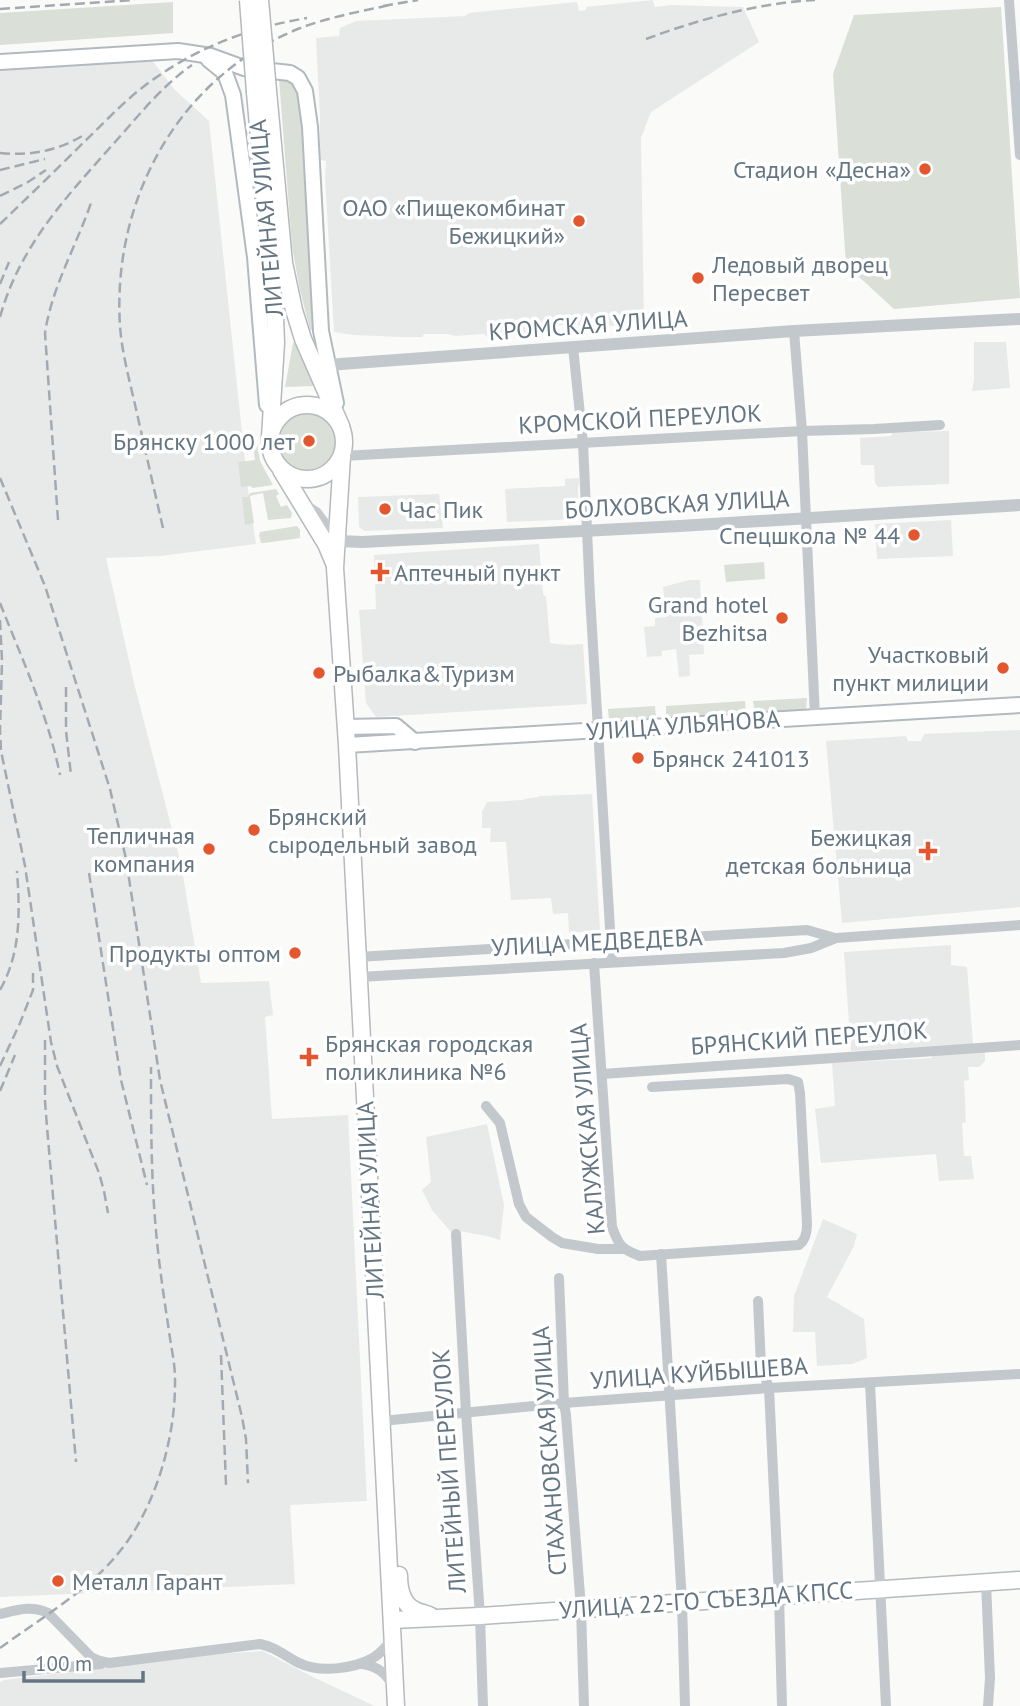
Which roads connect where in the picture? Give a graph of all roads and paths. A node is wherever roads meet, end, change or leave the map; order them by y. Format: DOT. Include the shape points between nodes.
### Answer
graph roads {
  1 [pos="247,0"];
  2 [pos="260,0"];
  3 [pos="1009,0"];
  4 [pos="197,53"];
  5 [pos="0,62"];
  6 [pos="255,69"];
  7 [pos="231,86"];
  8 [pos="262,92"];
  9 [pos="1020,155"];
  10 [pos="1020,319"];
  11 [pos="794,331"];
  12 [pos="573,347"];
  13 [pos="327,365"];
  14 [pos="940,425"];
  15 [pos="341,426"];
  16 [pos="802,431"];
  17 [pos="270,437"];
  18 [pos="583,443"];
  19 [pos="342,456"];
  20 [pos="281,468"];
  21 [pos="302,504"];
  22 [pos="1020,505"];
  23 [pos="806,518"];
  24 [pos="588,531"];
  25 [pos="337,541"];
  26 [pos="335,568"];
  27 [pos="1020,705"];
  28 [pos="815,716"];
  29 [pos="346,727"];
  30 [pos="598,730"];
  31 [pos="415,742"];
  32 [pos="347,745"];
  33 [pos="1020,925"];
  34 [pos="836,938"];
  35 [pos="611,942"];
  36 [pos="358,957"];
  37 [pos="612,962"];
  38 [pos="594,963"];
  39 [pos="359,977"];
  40 [pos="1020,1045"];
  41 [pos="602,1074"];
  42 [pos="652,1087"];
  43 [pos="486,1106"];
  44 [pos="456,1234"];
  45 [pos="622,1249"];
  46 [pos="662,1254"];
  47 [pos="559,1278"];
  48 [pos="758,1301"];
  49 [pos="1020,1374"];
  50 [pos="870,1382"];
  51 [pos="769,1388"];
  52 [pos="669,1396"];
  53 [pos="564,1403"];
  54 [pos="466,1412"];
  55 [pos="382,1421"];
  56 [pos="389,1561"];
  57 [pos="1020,1580"];
  58 [pos="986,1582"];
  59 [pos="880,1589"];
  60 [pos="779,1596"];
  61 [pos="682,1602"];
  62 [pos="580,1608"];
  63 [pos="0,1614"];
  64 [pos="480,1616"];
  65 [pos="433,1618"];
  66 [pos="392,1620"];
  67 [pos="393,1638"];
  68 [pos="109,1663"];
  69 [pos="361,1664"];
  70 [pos="0,1673"];
  71 [pos="396,1698"];
  72 [pos="483,1706"];
  73 [pos="584,1706"];
  74 [pos="685,1706"];
  75 [pos="782,1706"];
  76 [pos="886,1706"];
  77 [pos="988,1706"];
  1 -- 8 [label="main road, ЛИТЕЙНАЯ УЛИЦА, bridge"];
  2 -- 8 [label="main road, ЛИТЕЙНАЯ УЛИЦА, bridge"];
  3 -- 9 [label="street"];
  4 -- 5 [label="main road" via="159,51"];
  4 -- 6 [label="main road"];
  4 -- 7 [label="main road" via="222,69"];
  6 -- 7 [label="main road"];
  6 -- 13 [label="main road" via="290,73 306,91"];
  7 -- 17 [label="main road" via="255,257"];
  8 -- 15 [label="main road, ЛИТЕЙНАЯ УЛИЦА" via="291,298 303,340"];
  8 -- 17 [label="main road, ЛИТЕЙНАЯ УЛИЦА" via="276,343"];
  10 -- 11 [label="street, КРОМСКАЯ УЛИЦА"];
  11 -- 12 [label="street, КРОМСКАЯ УЛИЦА"];
  11 -- 16 [label="street"];
  12 -- 13 [label="street, КРОМСКАЯ УЛИЦА"];
  12 -- 18 [label="street"];
  13 -- 15 [label="main road"];
  14 -- 16 [label="street, КРОМСКОЙ ПЕРЕУЛОК"];
  15 -- 17 [label="main road" via="320,407 302,405 277,419"];
  15 -- 19 [label="main road"];
  16 -- 18 [label="street, КРОМСКОЙ ПЕРЕУЛОК"];
  16 -- 23 [label="street"];
  17 -- 20 [label="main road" via="273,457"];
  18 -- 19 [label="street, КРОМСКОЙ ПЕРЕУЛОК"];
  18 -- 24 [label="street"];
  19 -- 20 [label="main road" via="318,478 294,477"];
  19 -- 25 [label="main road, ЛИТЕЙНАЯ УЛИЦА"];
  20 -- 21 [label="main road, ЛИТЕЙНАЯ УЛИЦА"];
  21 -- 25 [label="street" via="316,513"];
  21 -- 26 [label="main road, ЛИТЕЙНАЯ УЛИЦА"];
  22 -- 23 [label="street, БОЛХОВСКАЯ УЛИЦА"];
  23 -- 24 [label="street, БОЛХОВСКАЯ УЛИЦА"];
  23 -- 28 [label="street"];
  24 -- 25 [label="street, БОЛХОВСКАЯ УЛИЦА"];
  24 -- 30 [label="street"];
  25 -- 26 [label="main road, ЛИТЕЙНАЯ УЛИЦА"];
  26 -- 29 [label="main road, ЛИТЕЙНАЯ УЛИЦА"];
  27 -- 28 [label="main road, УЛИЦА УЛЬЯНОВА"];
  28 -- 30 [label="main road, УЛИЦА УЛЬЯНОВА"];
  29 -- 31 [label="main road" via="397,726"];
  29 -- 32 [label="main road, ЛИТЕЙНАЯ УЛИЦА"];
  30 -- 31 [label="main road, УЛИЦА УЛЬЯНОВА"];
  30 -- 35 [label="street"];
  31 -- 32 [label="main road, УЛИЦА УЛЬЯНОВА"];
  32 -- 36 [label="main road, ЛИТЕЙНАЯ УЛИЦА"];
  33 -- 34 [label="street, УЛИЦА МЕДВЕДЕВА"];
  34 -- 35 [label="street, УЛИЦА МЕДВЕДЕВА" via="807,930"];
  34 -- 37 [label="street, УЛИЦА МЕДВЕДЕВА" via="784,953"];
  35 -- 36 [label="street, УЛИЦА МЕДВЕДЕВА"];
  35 -- 37 [label="street"];
  36 -- 39 [label="main road, ЛИТЕЙНАЯ УЛИЦА"];
  37 -- 38 [label="street, УЛИЦА МЕДВЕДЕВА"];
  38 -- 39 [label="street, УЛИЦА МЕДВЕДЕВА"];
  38 -- 41 [label="street, КАЛУЖСКАЯ УЛИЦА"];
  39 -- 55 [label="main road, ЛИТЕЙНАЯ УЛИЦА"];
  40 -- 41 [label="street, БРЯНСКИЙ ПЕРЕУЛОК"];
  41 -- 45 [label="street, КАЛУЖСКАЯ УЛИЦА" via="612,1227"];
  42 -- 46 [label="street, КАЛУЖСКАЯ УЛИЦА" via="788,1079 798,1082 800,1093 807,1224 802,1243"];
  43 -- 45 [label="street" via="500,1123 523,1213 562,1242"];
  44 -- 54 [label="street, ЛИТЕЙНЫЙ ПЕРЕУЛОК"];
  45 -- 46 [label="street, КАЛУЖСКАЯ УЛИЦА" via="640,1256"];
  46 -- 52 [label="street"];
  47 -- 53 [label="street, СТАХАНОВСКАЯ УЛИЦА"];
  48 -- 51 [label="street" via="761,1366"];
  49 -- 50 [label="street, УЛИЦА КУЙБЫШЕВА"];
  50 -- 51 [label="street, УЛИЦА КУЙБЫШЕВА"];
  50 -- 59 [label="street"];
  51 -- 52 [label="street, УЛИЦА КУЙБЫШЕВА"];
  51 -- 60 [label="street"];
  52 -- 53 [label="street, УЛИЦА КУЙБЫШЕВА"];
  52 -- 61 [label="street"];
  53 -- 54 [label="street, УЛИЦА КУЙБЫШЕВА"];
  53 -- 62 [label="street, СТАХАНОВСКАЯ УЛИЦА"];
  54 -- 55 [label="street, УЛИЦА КУЙБЫШЕВА"];
  54 -- 64 [label="street, ЛИТЕЙНЫЙ ПЕРЕУЛОК"];
  55 -- 56 [label="main road, ЛИТЕЙНАЯ УЛИЦА"];
  56 -- 65 [label="main road" via="399,1573 399,1589 406,1604"];
  56 -- 66 [label="main road, ЛИТЕЙНАЯ УЛИЦА"];
  57 -- 58 [label="main road, УЛИЦА 22-ГО СЪЕЗДА КПСС"];
  58 -- 59 [label="main road, УЛИЦА 22-ГО СЪЕЗДА КПСС"];
  58 -- 77 [label="street"];
  59 -- 60 [label="main road, УЛИЦА 22-ГО СЪЕЗДА КПСС"];
  59 -- 76 [label="street"];
  60 -- 61 [label="main road, УЛИЦА 22-ГО СЪЕЗДА КПСС"];
  60 -- 75 [label="street"];
  61 -- 62 [label="main road, УЛИЦА 22-ГО СЪЕЗДА КПСС"];
  61 -- 74 [label="street"];
  62 -- 64 [label="main road, УЛИЦА 22-ГО СЪЕЗДА КПСС"];
  62 -- 73 [label="street, СТАХАНОВСКАЯ УЛИЦА"];
  63 -- 68 [label="street" via="25,1609 48,1613 91,1657"];
  64 -- 65 [label="main road, УЛИЦА 22-ГО СЪЕЗДА КПСС"];
  64 -- 72 [label="street, ЛИТЕЙНЫЙ ПЕРЕУЛОК"];
  65 -- 66 [label="main road, УЛИЦА 22-ГО СЪЕЗДА КПСС"];
  66 -- 67 [label="main road, ЛИТЕЙНАЯ УЛИЦА"];
  67 -- 69 [label="street"];
  67 -- 71 [label="main road, ЛИТЕЙНАЯ УЛИЦА"];
  68 -- 69 [label="street" via="260,1644 320,1669"];
  68 -- 70 [label="street"];
  69 -- 71 [label="street" via="383,1672"];
}
